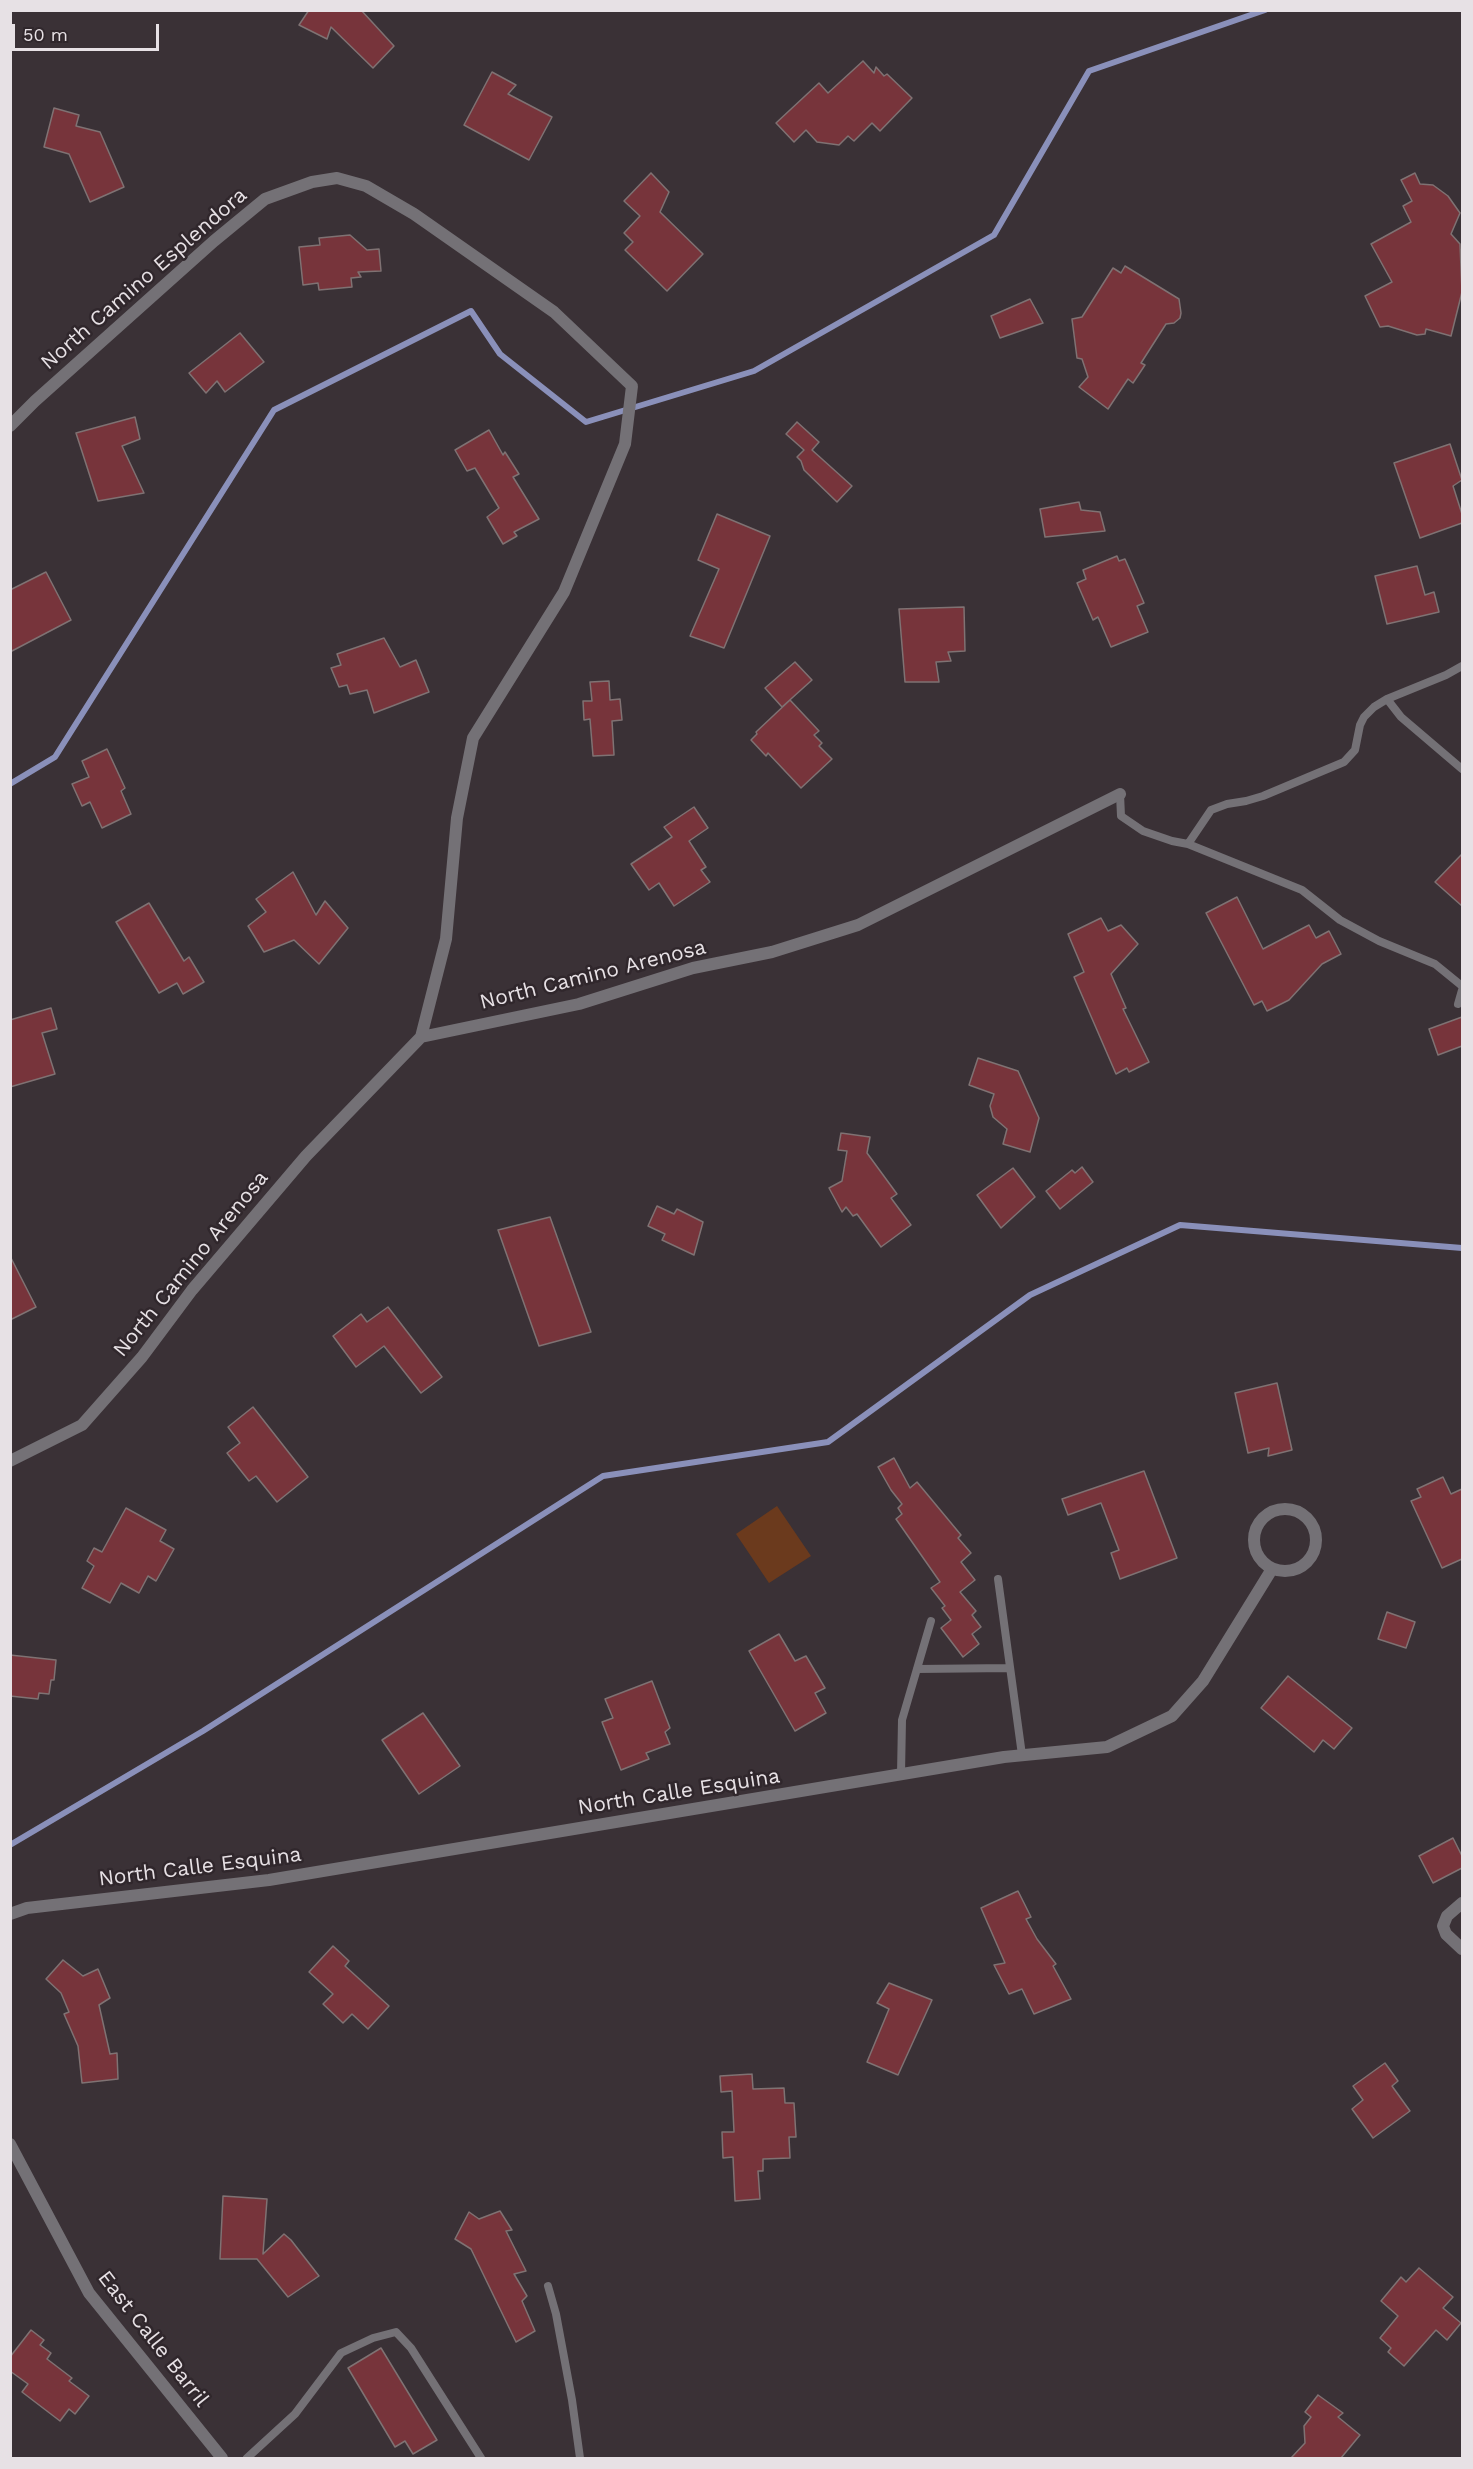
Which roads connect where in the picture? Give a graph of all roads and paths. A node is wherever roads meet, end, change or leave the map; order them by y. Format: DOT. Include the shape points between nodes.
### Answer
graph roads {
  1 [pos="10,426"];
  2 [pos="1462,666"];
  3 [pos="1387,699"];
  4 [pos="1462,770"];
  5 [pos="1120,794"];
  6 [pos="1188,844"];
  7 [pos="1462,988"];
  8 [pos="1458,1004"];
  9 [pos="421,1037"];
  10 [pos="10,1461"];
  11 [pos="1272,1569"];
  12 [pos="998,1579"];
  13 [pos="931,1621"];
  14 [pos="1010,1668"];
  15 [pos="917,1669"];
  16 [pos="1022,1755"];
  17 [pos="902,1774"];
  18 [pos="1462,1903"];
  19 [pos="10,1914"];
  20 [pos="1462,1949"];
  21 [pos="10,2144"];
  22 [pos="548,2286"];
  23 [pos="222,2458"];
  24 [pos="247,2458"];
  25 [pos="481,2458"];
  26 [pos="580,2458"];
  1 -- 9 [label="street, North Camino Esplendora" via="265,199 312,182 337,178 366,186 414,214 554,312 632,386 625,444 564,591 473,738 457,818 446,939"];
  2 -- 3 [label="lane"];
  3 -- 4 [label="lane" via="1401,717"];
  3 -- 6 [label="lane" via="1364,717 1355,750 1344,762 1263,796 1211,810"];
  5 -- 6 [label="lane" via="1121,816 1143,831"];
  5 -- 9 [label="street, North Camino Arenosa" via="858,925 772,952 693,968 579,1004"];
  6 -- 7 [label="lane" via="1302,890 1340,920 1435,964"];
  7 -- 8 [label="lane"];
  9 -- 10 [label="street, North Camino Arenosa" via="306,1155 82,1425"];
  11 -- 11 [label="street" via="1293,1571 1311,1559 1315,1549 1314,1528 1308,1519 1290,1509 1271,1512 1257,1526 1257,1556"];
  11 -- 16 [label="street, North Calle Esquina" via="1203,1681 1172,1716 1107,1747"];
  12 -- 14 [label="lane"];
  13 -- 15 [label="lane"];
  14 -- 15 [label="lane"];
  14 -- 16 [label="lane"];
  15 -- 17 [label="lane" via="902,1720"];
  16 -- 17 [label="street, North Calle Esquina"];
  17 -- 19 [label="street, North Calle Esquina" via="269,1880 27,1908"];
  18 -- 20 [label="street" via="1443,1926"];
  21 -- 23 [label="street, East Calle Barril" via="88,2293"];
  22 -- 26 [label="lane"];
  24 -- 25 [label="lane" via="295,2414 341,2353 396,2332 411,2348"];
}
